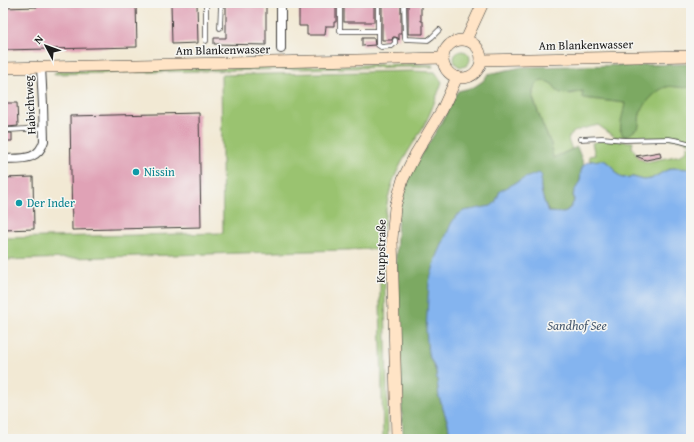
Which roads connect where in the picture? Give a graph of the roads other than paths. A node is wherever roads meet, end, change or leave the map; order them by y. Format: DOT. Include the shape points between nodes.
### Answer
graph roads {
  1 [pos="206,3"];
  2 [pos="221,3"];
  3 [pos="281,3"];
  4 [pos="340,3"];
  5 [pos="378,3"];
  6 [pos="404,3"];
  7 [pos="483,3"];
  8 [pos="220,28"];
  9 [pos="377,30"];
  10 [pos="438,30"];
  11 [pos="395,40"];
  12 [pos="466,40"];
  13 [pos="206,41"];
  14 [pos="281,49"];
  15 [pos="691,56"];
  16 [pos="443,58"];
  17 [pos="481,60"];
  18 [pos="41,67"];
  19 [pos="3,68"];
  20 [pos="457,77"];
  21 [pos="44,128"];
  22 [pos="9,130"];
  23 [pos="580,139"];
  24 [pos="691,144"];
  25 [pos="3,159"];
  26 [pos="397,439"];
  1 -- 13 [label="lane"];
  2 -- 8 [label="lane"];
  3 -- 14 [label="street"];
  4 -- 9 [label="lane" via="340,31"];
  5 -- 9 [label="lane"];
  6 -- 10 [label="lane" via="405,39 428,40"];
  7 -- 12 [label="street"];
  9 -- 11 [label="lane" via="379,46 392,46"];
  12 -- 16 [label="street" via="451,43"];
  12 -- 17 [label="street" via="477,47"];
  15 -- 17 [label="street, Am Blankenwasser"];
  16 -- 18 [label="street, Am Blankenwasser"];
  16 -- 20 [label="street" via="447,70"];
  17 -- 20 [label="street" via="474,74 469,77"];
  18 -- 19 [label="street, Am Blankenwasser"];
  18 -- 21 [label="street, Habichtweg"];
  20 -- 26 [label="street, Kruppstraße" via="442,110 409,167 395,207 392,239"];
  21 -- 22 [label="lane"];
  21 -- 25 [label="street, Habichtweg" via="43,146 32,157"];
  23 -- 24 [label="lane" via="669,139"];
}
